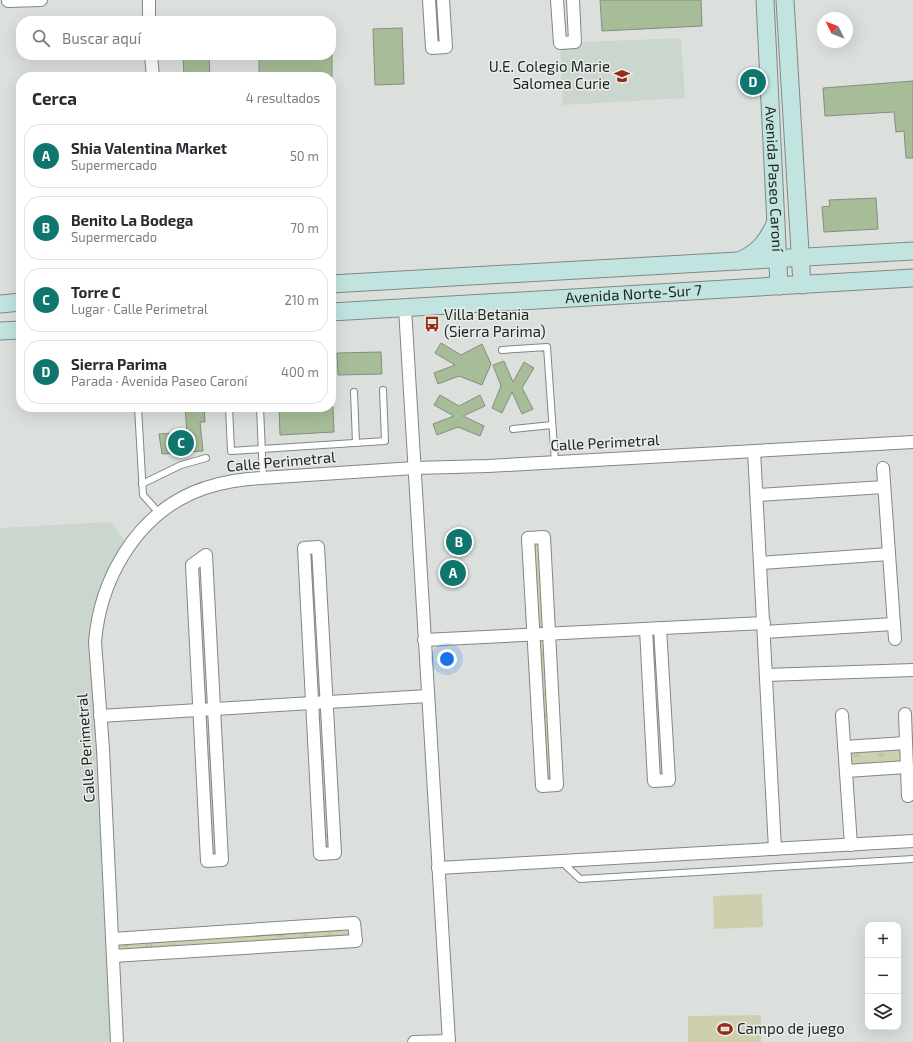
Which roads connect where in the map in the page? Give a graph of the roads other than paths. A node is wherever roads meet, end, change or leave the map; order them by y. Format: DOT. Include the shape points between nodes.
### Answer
graph roads {
  1 [pos="41,0"];
  2 [pos="149,0"];
  3 [pos="429,0"];
  4 [pos="443,0"];
  5 [pos="557,0"];
  6 [pos="573,0"];
  7 [pos="765,0"];
  8 [pos="784,0"];
  9 [pos="8,1"];
  10 [pos="149,16"];
  11 [pos="151,60"];
  12 [pos="153,72"];
  13 [pos="776,221"];
  14 [pos="798,223"];
  15 [pos="913,252"];
  16 [pos="835,256"];
  17 [pos="801,258"];
  18 [pos="778,259"];
  19 [pos="736,262"];
  20 [pos="913,278"];
  21 [pos="336,284"];
  22 [pos="802,285"];
  23 [pos="779,286"];
  24 [pos="16,302"];
  25 [pos="0,304"];
  26 [pos="405,308"];
  27 [pos="336,312"];
  28 [pos="16,330"];
  29 [pos="0,331"];
  30 [pos="502,350"];
  31 [pos="383,390"];
  32 [pos="354,392"];
  33 [pos="138,412"];
  34 [pos="229,412"];
  35 [pos="260,412"];
  36 [pos="552,425"];
  37 [pos="513,429"];
  38 [pos="913,442"];
  39 [pos="356,443"];
  40 [pos="262,449"];
  41 [pos="754,451"];
  42 [pos="206,458"];
  43 [pos="555,462"];
  44 [pos="414,468"];
  45 [pos="883,468"];
  46 [pos="263,478"];
  47 [pos="142,484"];
  48 [pos="884,487"];
  49 [pos="757,495"];
  50 [pos="160,514"];
  51 [pos="889,554"];
  52 [pos="760,563"];
  53 [pos="894,624"];
  54 [pos="660,628"];
  55 [pos="764,628"];
  56 [pos="646,629"];
  57 [pos="549,634"];
  58 [pos="534,635"];
  59 [pos="895,639"];
  60 [pos="424,640"];
  61 [pos="913,670"];
  62 [pos="766,675"];
  63 [pos="428,696"];
  64 [pos="327,702"];
  65 [pos="312,703"];
  66 [pos="214,709"];
  67 [pos="199,710"];
  68 [pos="905,714"];
  69 [pos="842,715"];
  70 [pos="100,716"];
  71 [pos="906,743"];
  72 [pos="844,747"];
  73 [pos="907,767"];
  74 [pos="846,771"];
  75 [pos="908,796"];
  76 [pos="913,842"];
  77 [pos="851,845"];
  78 [pos="775,849"];
  79 [pos="913,859"];
  80 [pos="561,861"];
  81 [pos="438,868"];
  82 [pos="237,930"];
  83 [pos="112,939"];
  84 [pos="237,948"];
  85 [pos="113,956"];
  86 [pos="117,1042"];
  87 [pos="414,1042"];
  88 [pos="449,1042"];
  1 -- 9 [label="street"];
  2 -- 10 [label="street"];
  3 -- 4 [label="street" via="432,48 446,47"];
  5 -- 6 [label="street" via="560,43 575,42"];
  7 -- 13 [label="main road, Avenida Paseo Caroní"];
  8 -- 14 [label="main road, Avenida Paseo Caroní"];
  11 -- 12 [label="street"];
  13 -- 18 [label="main road, Avenida Paseo Caroní"];
  13 -- 19 [label="main road" via="764,244"];
  14 -- 16 [label="main road" via="815,245"];
  14 -- 17 [label="main road, Avenida Paseo Caroní"];
  15 -- 16 [label="main road, Avenida Norte-Sur 7"];
  16 -- 17 [label="main road, Avenida Norte-Sur 7"];
  17 -- 18 [label="main road, Avenida Norte-Sur 7"];
  17 -- 22 [label="main road, Avenida Paseo Caroní"];
  18 -- 19 [label="main road, Avenida Norte-Sur 7"];
  18 -- 23 [label="main road, Avenida Paseo Caroní"];
  19 -- 21 [label="main road, Avenida Norte-Sur 7"];
  20 -- 22 [label="main road, Avenida Norte-Sur 7"];
  22 -- 23 [label="main road, Avenida Norte-Sur 7"];
  23 -- 26 [label="main road, Avenida Norte-Sur 7"];
  24 -- 25 [label="main road"];
  26 -- 27 [label="main road, Avenida Norte-Sur 7"];
  26 -- 44 [label="street"];
  28 -- 29 [label="main road"];
  30 -- 36 [label="lane" via="547,347"];
  31 -- 39 [label="lane" via="385,441"];
  32 -- 39 [label="lane"];
  33 -- 47 [label="lane"];
  34 -- 40 [label="lane" via="231,451"];
  35 -- 40 [label="lane"];
  36 -- 37 [label="lane"];
  36 -- 43 [label="lane"];
  38 -- 41 [label="street, Calle Perimetral"];
  39 -- 40 [label="lane"];
  40 -- 46 [label="lane"];
  41 -- 43 [label="street, Calle Perimetral"];
  41 -- 49 [label="street"];
  42 -- 47 [label="lane" via="181,465"];
  43 -- 44 [label="street, Calle Perimetral"];
  44 -- 46 [label="street, Calle Perimetral"];
  44 -- 60 [label="street"];
  45 -- 48 [label="street"];
  46 -- 50 [label="street, Calle Perimetral" via="209,486 178,500"];
  47 -- 50 [label="lane" via="143,495"];
  48 -- 49 [label="street"];
  48 -- 51 [label="street"];
  49 -- 52 [label="street"];
  50 -- 70 [label="street, Calle Perimetral" via="123,554 100,606 95,642"];
  51 -- 52 [label="street"];
  51 -- 53 [label="street"];
  52 -- 55 [label="street"];
  53 -- 55 [label="street"];
  53 -- 59 [label="street"];
  54 -- 55 [label="street"];
  54 -- 56 [label="street"];
  54 -- 56 [label="street" via="669,780 654,781"];
  55 -- 62 [label="street"];
  56 -- 57 [label="street"];
  57 -- 58 [label="street"];
  57 -- 58 [label="street" via="544,537 528,538"];
  57 -- 58 [label="street" via="557,785 542,786"];
  58 -- 60 [label="street"];
  60 -- 63 [label="street"];
  61 -- 62 [label="street"];
  62 -- 78 [label="street"];
  63 -- 64 [label="street"];
  63 -- 81 [label="street"];
  64 -- 65 [label="street"];
  64 -- 65 [label="street" via="335,853 320,854"];
  64 -- 65 [label="street" via="318,547 304,548"];
  65 -- 66 [label="street"];
  66 -- 67 [label="street"];
  66 -- 67 [label="street" via="222,860 208,861"];
  66 -- 67 [label="street" via="206,555 192,565"];
  67 -- 70 [label="street"];
  68 -- 71 [label="street"];
  69 -- 72 [label="street"];
  70 -- 83 [label="street, Calle Perimetral"];
  71 -- 72 [label="street"];
  71 -- 73 [label="street"];
  72 -- 74 [label="street"];
  73 -- 74 [label="street"];
  73 -- 75 [label="street"];
  74 -- 77 [label="street"];
  76 -- 77 [label="street"];
  77 -- 78 [label="street"];
  78 -- 80 [label="street"];
  79 -- 80 [label="lane" via="580,879"];
  80 -- 81 [label="street"];
  81 -- 88 [label="street"];
  82 -- 83 [label="street"];
  82 -- 84 [label="street"];
  82 -- 84 [label="street" via="354,923 356,941"];
  83 -- 85 [label="street, Calle Perimetral"];
  84 -- 85 [label="street"];
  85 -- 86 [label="street, Calle Perimetral"];
  87 -- 88 [label="street"];
}
